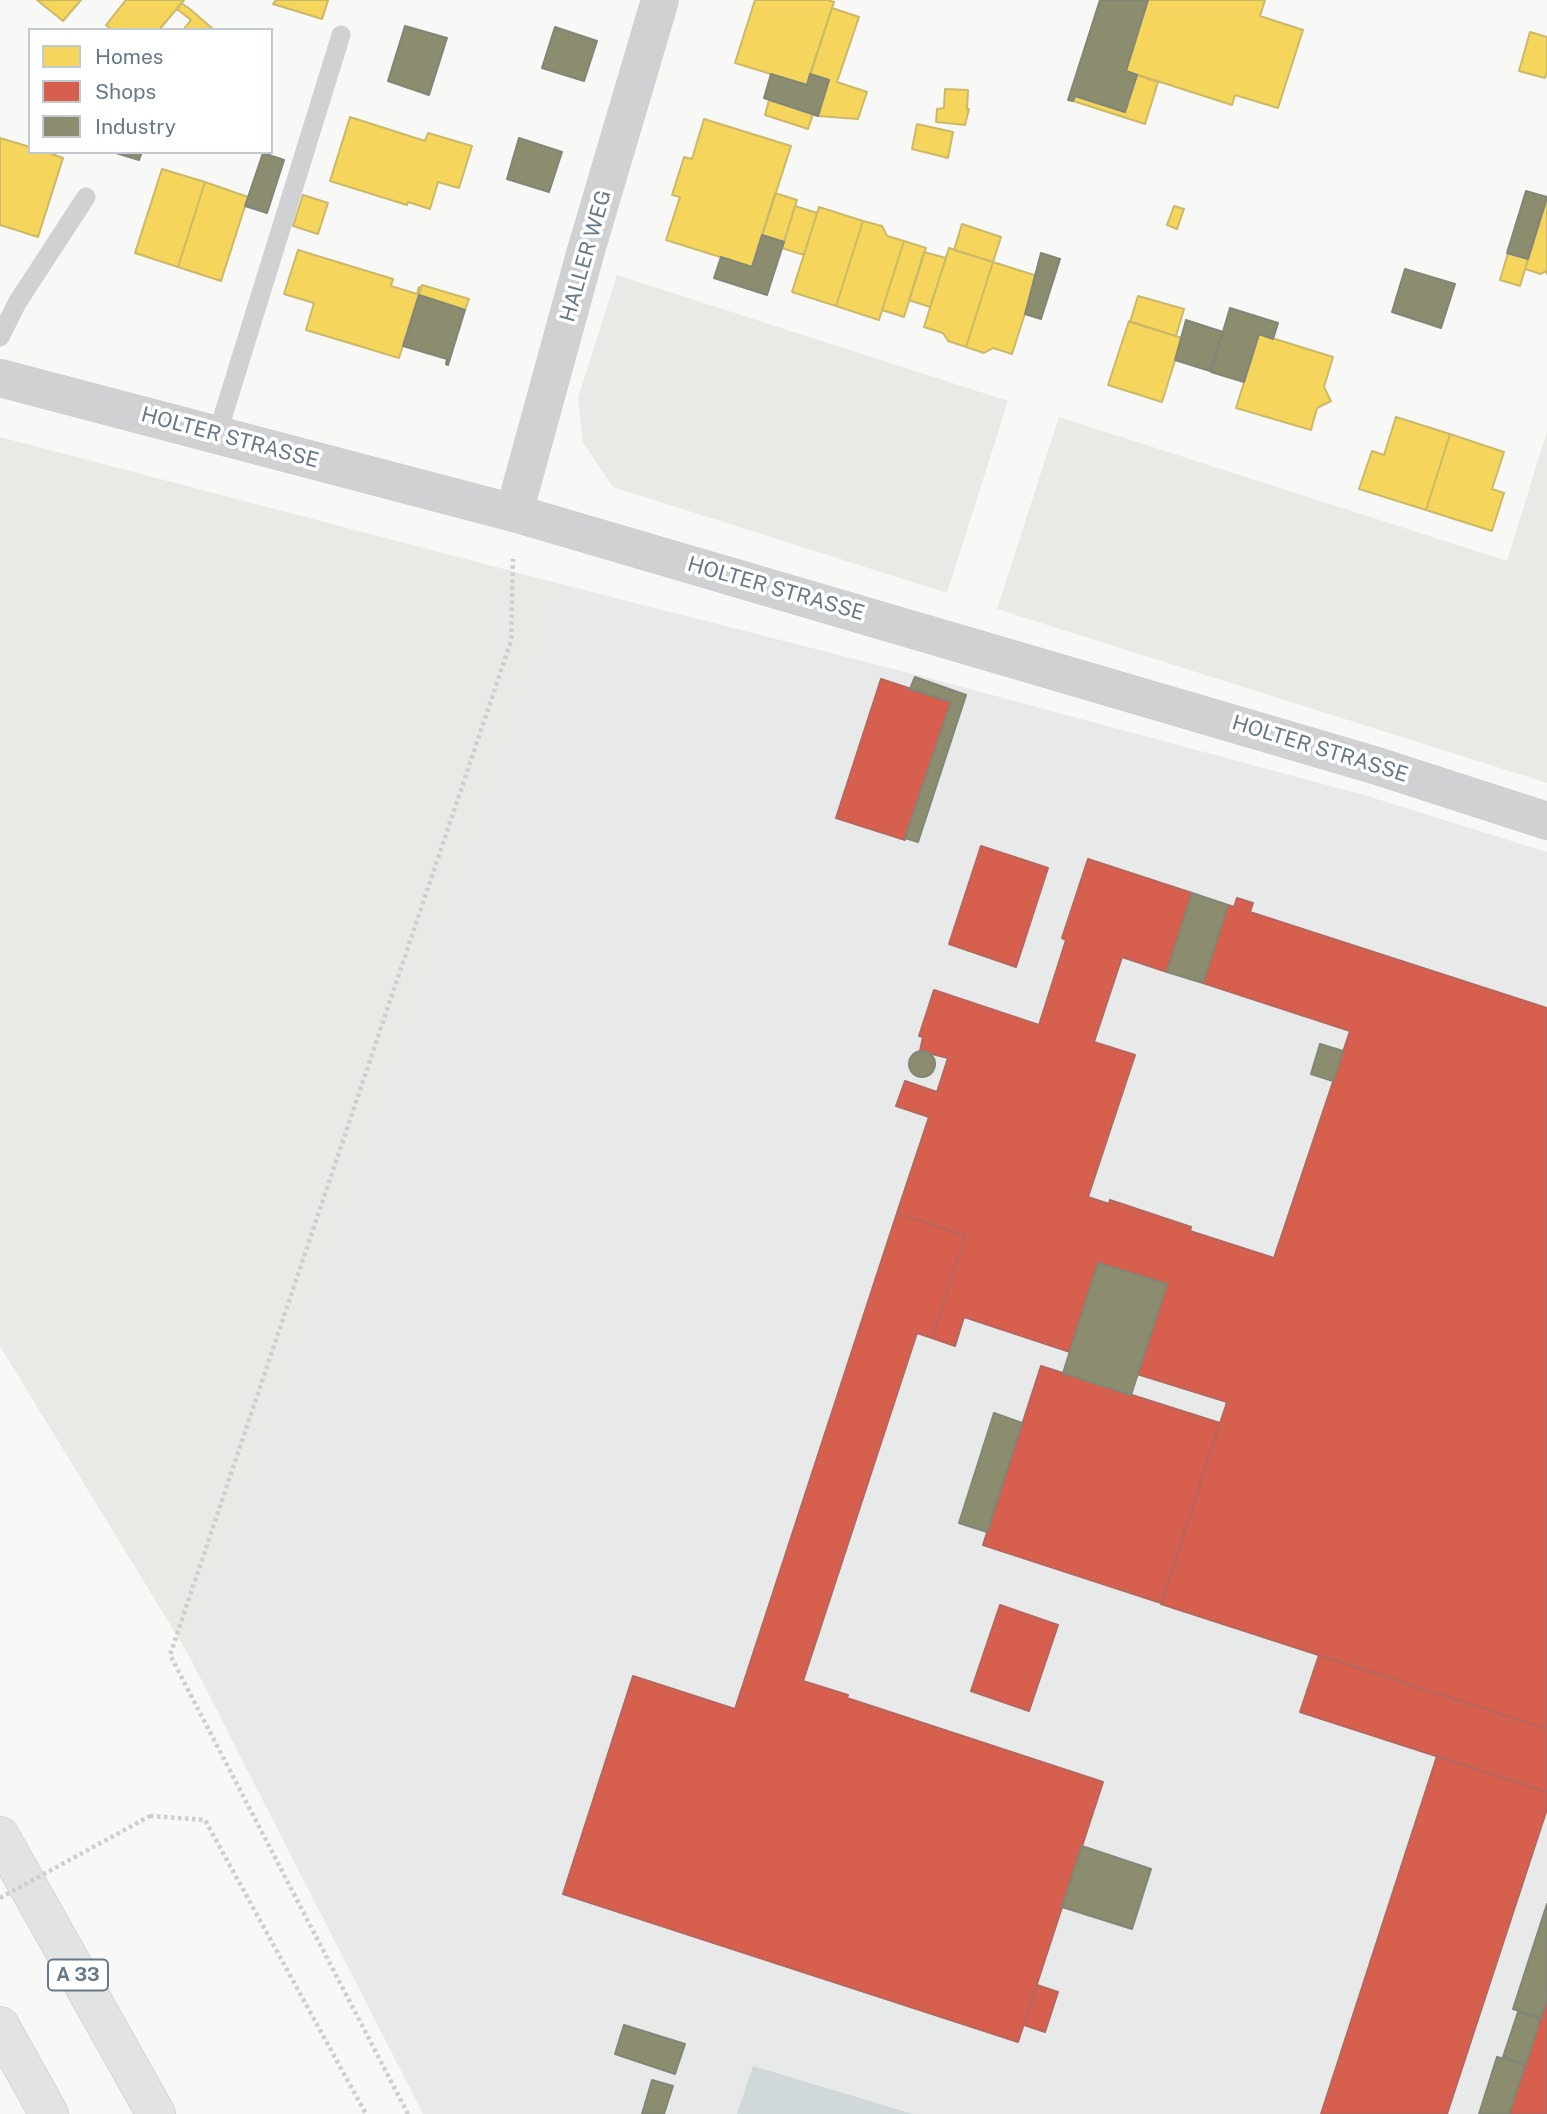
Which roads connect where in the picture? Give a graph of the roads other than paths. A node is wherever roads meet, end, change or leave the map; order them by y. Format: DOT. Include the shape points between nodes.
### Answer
graph roads {
  1 [pos="660,0"];
  2 [pos="341,36"];
  3 [pos="86,197"];
  4 [pos="0,337"];
  5 [pos="0,378"];
  6 [pos="217,435"];
  7 [pos="514,513"];
  8 [pos="1547,821"];
  9 [pos="0,1836"];
  10 [pos="0,2026"];
  11 [pos="49,2114"];
  12 [pos="156,2114"];
  1 -- 7 [label="street, HALLER WEG"];
  2 -- 6 [label="lane"];
  3 -- 4 [label="lane"];
  5 -- 6 [label="street, HOLTER STRASSE"];
  6 -- 7 [label="street, HOLTER STRASSE"];
  7 -- 8 [label="street, HOLTER STRASSE" via="1374,765"];
  9 -- 12 [label="highway, A 33"];
  10 -- 11 [label="highway"];
}
